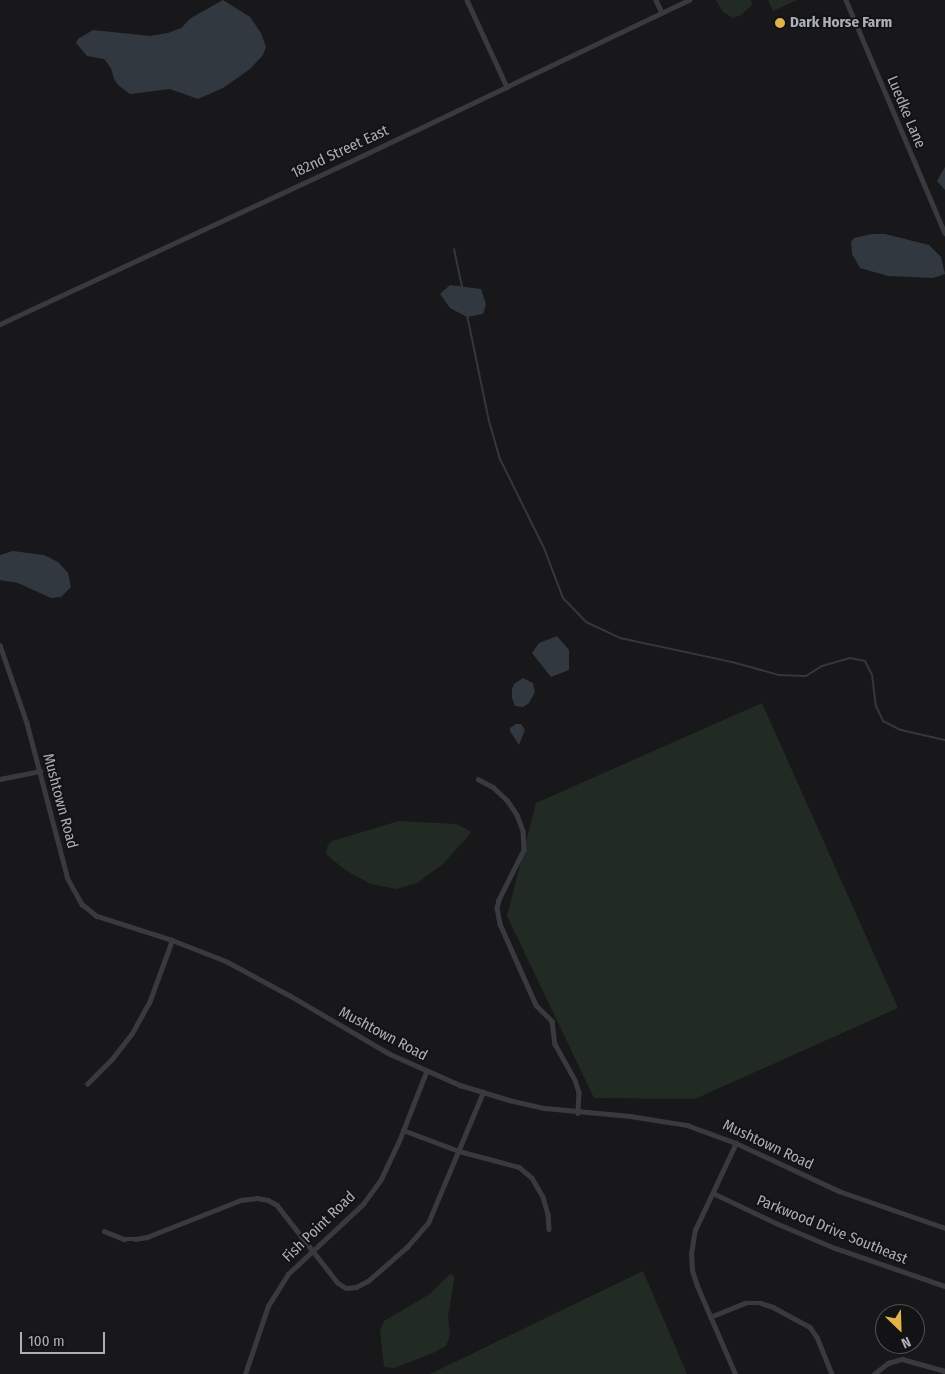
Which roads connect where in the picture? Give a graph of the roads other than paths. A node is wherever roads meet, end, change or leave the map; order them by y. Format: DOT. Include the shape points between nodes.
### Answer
graph roads {
  1 [pos="467,0"];
  2 [pos="656,0"];
  3 [pos="689,0"];
  4 [pos="846,0"];
  5 [pos="662,13"];
  6 [pos="506,87"];
  7 [pos="945,234"];
  8 [pos="0,324"];
  9 [pos="0,646"];
  10 [pos="40,771"];
  11 [pos="478,778"];
  12 [pos="0,779"];
  13 [pos="172,940"];
  14 [pos="426,1072"];
  15 [pos="88,1084"];
  16 [pos="483,1092"];
  17 [pos="578,1112"];
  18 [pos="403,1130"];
  19 [pos="736,1143"];
  20 [pos="459,1151"];
  21 [pos="712,1193"];
  22 [pos="945,1228"];
  23 [pos="549,1229"];
  24 [pos="104,1231"];
  25 [pos="312,1252"];
  26 [pos="945,1286"];
  27 [pos="710,1317"];
  28 [pos="945,1372"];
  29 [pos="245,1374"];
  30 [pos="735,1374"];
  31 [pos="832,1374"];
  32 [pos="874,1374"];
  1 -- 6 [label="street"];
  2 -- 5 [label="street"];
  3 -- 5 [label="street, 182nd Street East"];
  4 -- 7 [label="street, Luedke Lane"];
  5 -- 6 [label="street, 182nd Street East"];
  6 -- 8 [label="street, 182nd Street East"];
  9 -- 10 [label="street, Mushtown Road" via="16,686"];
  10 -- 12 [label="street"];
  10 -- 13 [label="street, Mushtown Road" via="64,866 78,898 106,920"];
  11 -- 17 [label="street" via="507,800 518,815 523,831 524,850 497,908 500,924 536,1005 552,1022 555,1044 579,1092"];
  13 -- 14 [label="street, Mushtown Road" via="226,961"];
  13 -- 15 [label="street" via="149,1003 131,1035"];
  14 -- 16 [label="street, Mushtown Road"];
  14 -- 18 [label="street, Fish Point Road"];
  16 -- 17 [label="street, Mushtown Road"];
  16 -- 20 [label="street"];
  17 -- 19 [label="street, Mushtown Road" via="688,1125"];
  18 -- 20 [label="street"];
  18 -- 25 [label="street, Fish Point Road" via="381,1179 363,1204"];
  19 -- 21 [label="street"];
  19 -- 22 [label="street, Mushtown Road" via="839,1191"];
  20 -- 23 [label="street" via="519,1167 532,1178 543,1197"];
  20 -- 25 [label="street" via="428,1223 407,1247 368,1281 346,1288"];
  21 -- 26 [label="street, Parkwood Drive Southeast" via="835,1248"];
  21 -- 27 [label="street" via="695,1230 691,1254 692,1271"];
  24 -- 25 [label="street" via="124,1239 147,1237 241,1200 257,1198 277,1205"];
  25 -- 29 [label="street, Fish Point Road" via="288,1274 268,1306"];
  27 -- 30 [label="street"];
  27 -- 31 [label="street" via="745,1304 761,1303 772,1308 810,1327"];
  28 -- 32 [label="street" via="902,1359 888,1363"];
}
